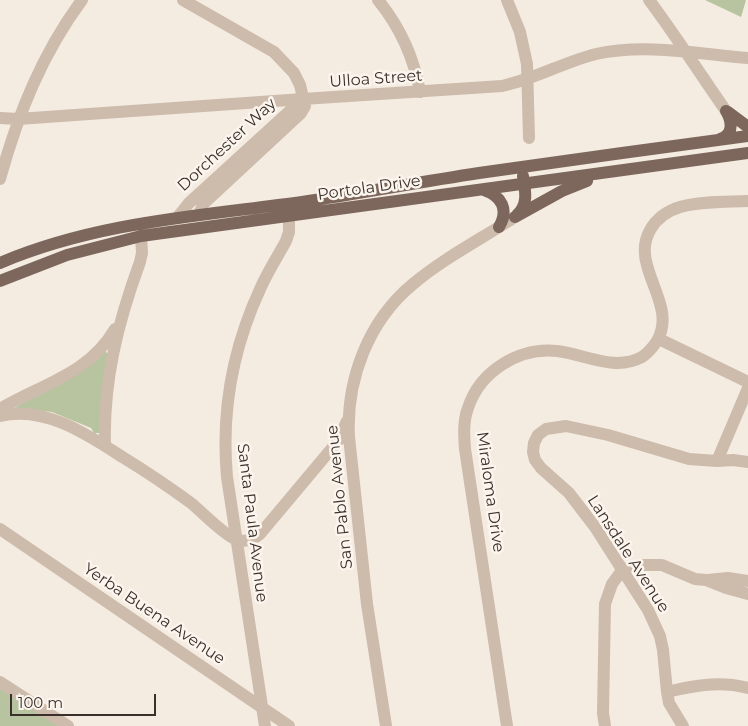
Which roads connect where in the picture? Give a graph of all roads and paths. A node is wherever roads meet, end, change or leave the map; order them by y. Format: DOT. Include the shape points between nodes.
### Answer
graph roads {
  1 [pos="82,0"];
  2 [pos="183,0"];
  3 [pos="378,0"];
  4 [pos="507,0"];
  5 [pos="649,0"];
  6 [pos="685,53"];
  7 [pos="748,58"];
  8 [pos="528,80"];
  9 [pos="420,92"];
  10 [pos="303,99"];
  11 [pos="726,111"];
  12 [pos="0,118"];
  13 [pos="18,120"];
  14 [pos="748,127"];
  15 [pos="748,136"];
  16 [pos="529,138"];
  17 [pos="719,140"];
  18 [pos="748,153"];
  19 [pos="522,167"];
  20 [pos="613,172"];
  21 [pos="0,179"];
  22 [pos="525,184"];
  23 [pos="484,190"];
  24 [pos="748,201"];
  25 [pos="199,215"];
  26 [pos="290,215"];
  27 [pos="516,217"];
  28 [pos="177,218"];
  29 [pos="499,227"];
  30 [pos="141,236"];
  31 [pos="0,263"];
  32 [pos="0,281"];
  33 [pos="122,314"];
  34 [pos="659,339"];
  35 [pos="748,382"];
  36 [pos="748,388"];
  37 [pos="0,409"];
  38 [pos="0,416"];
  39 [pos="348,419"];
  40 [pos="105,446"];
  41 [pos="718,461"];
  42 [pos="748,462"];
  43 [pos="0,529"];
  44 [pos="236,540"];
  45 [pos="623,570"];
  46 [pos="706,580"];
  47 [pos="748,581"];
  48 [pos="748,594"];
  49 [pos="0,682"];
  50 [pos="748,688"];
  51 [pos="667,692"];
  52 [pos="261,706"];
  53 [pos="68,726"];
  54 [pos="265,726"];
  55 [pos="289,726"];
  56 [pos="386,726"];
  57 [pos="507,726"];
  58 [pos="605,726"];
  59 [pos="683,726"];
  1 -- 13 [label="street" via="44,59"];
  2 -- 10 [label="street" via="274,52 294,72"];
  3 -- 9 [label="street" via="407,47"];
  4 -- 8 [label="street" via="524,48"];
  5 -- 6 [label="street"];
  6 -- 7 [label="street, Ulloa Street"];
  6 -- 8 [label="street, Ulloa Street" via="610,51"];
  6 -- 11 [label="street"];
  8 -- 9 [label="street, Ulloa Street" via="502,86"];
  8 -- 16 [label="street"];
  9 -- 10 [label="street, Ulloa Street"];
  10 -- 13 [label="street, Ulloa Street"];
  10 -- 25 [label="street, Dorchester Way" via="305,107 301,113 203,204"];
  10 -- 28 [label="street, Dorchester Way" via="189,203"];
  11 -- 14 [label="main road"];
  11 -- 17 [label="main road" via="730,130"];
  12 -- 13 [label="street, Ulloa Street"];
  13 -- 21 [label="street"];
  15 -- 17 [label="main road, Portola Drive"];
  17 -- 19 [label="main road, Portola Drive"];
  18 -- 20 [label="main road, Portola Drive"];
  19 -- 22 [label="main road"];
  19 -- 25 [label="main road, Portola Drive" via="338,197"];
  20 -- 22 [label="main road, Portola Drive"];
  20 -- 27 [label="main road" via="579,184"];
  22 -- 23 [label="main road, Portola Drive"];
  22 -- 27 [label="main road" via="525,203"];
  23 -- 26 [label="main road, Portola Drive"];
  23 -- 29 [label="main road" via="496,195 503,205 504,215"];
  24 -- 34 [label="street" via="682,206 666,213 653,225 646,239 645,255 663,316"];
  25 -- 28 [label="main road, Portola Drive"];
  26 -- 30 [label="main road, Portola Drive"];
  26 -- 44 [label="street, Santa Paula Avenue" via="286,240 261,287 240,341 228,398 225,456"];
  27 -- 29 [label="street, San Pablo Avenue"];
  28 -- 31 [label="main road, Portola Drive" via="84,235"];
  29 -- 39 [label="street, San Pablo Avenue" via="426,274 387,311 362,354"];
  30 -- 32 [label="main road, Portola Drive" via="67,255"];
  30 -- 33 [label="street" via="140,262"];
  33 -- 37 [label="street" via="109,339 89,361"];
  33 -- 40 [label="street" via="110,376"];
  34 -- 35 [label="street"];
  34 -- 57 [label="street, Miraloma Drive" via="644,356 621,363 558,351 528,353 514,358 490,374 468,408 465,449"];
  36 -- 41 [label="street"];
  38 -- 40 [label="street" via="21,414 53,420"];
  39 -- 44 [label="street" via="334,445 260,534 250,540"];
  39 -- 56 [label="street, San Pablo Avenue" via="368,612"];
  40 -- 44 [label="street" via="171,488"];
  41 -- 42 [label="street"];
  41 -- 45 [label="street, Lansdale Avenue" via="689,459 566,426 546,429 538,435 534,443 535,460 583,510"];
  43 -- 52 [label="street, Yerba Buena Avenue"];
  44 -- 52 [label="street, Santa Paula Avenue"];
  45 -- 46 [label="street" via="639,565 662,565 695,579"];
  45 -- 51 [label="street, Lansdale Avenue" via="660,636"];
  45 -- 58 [label="street" via="612,584 605,604"];
  46 -- 47 [label="street" via="728,578"];
  46 -- 48 [label="street"];
  49 -- 53 [label="street"];
  50 -- 51 [label="street" via="708,684"];
  51 -- 59 [label="street, Lansdale Avenue" via="674,713"];
  52 -- 54 [label="street, Santa Paula Avenue"];
  52 -- 55 [label="street, Yerba Buena Avenue"];
}
